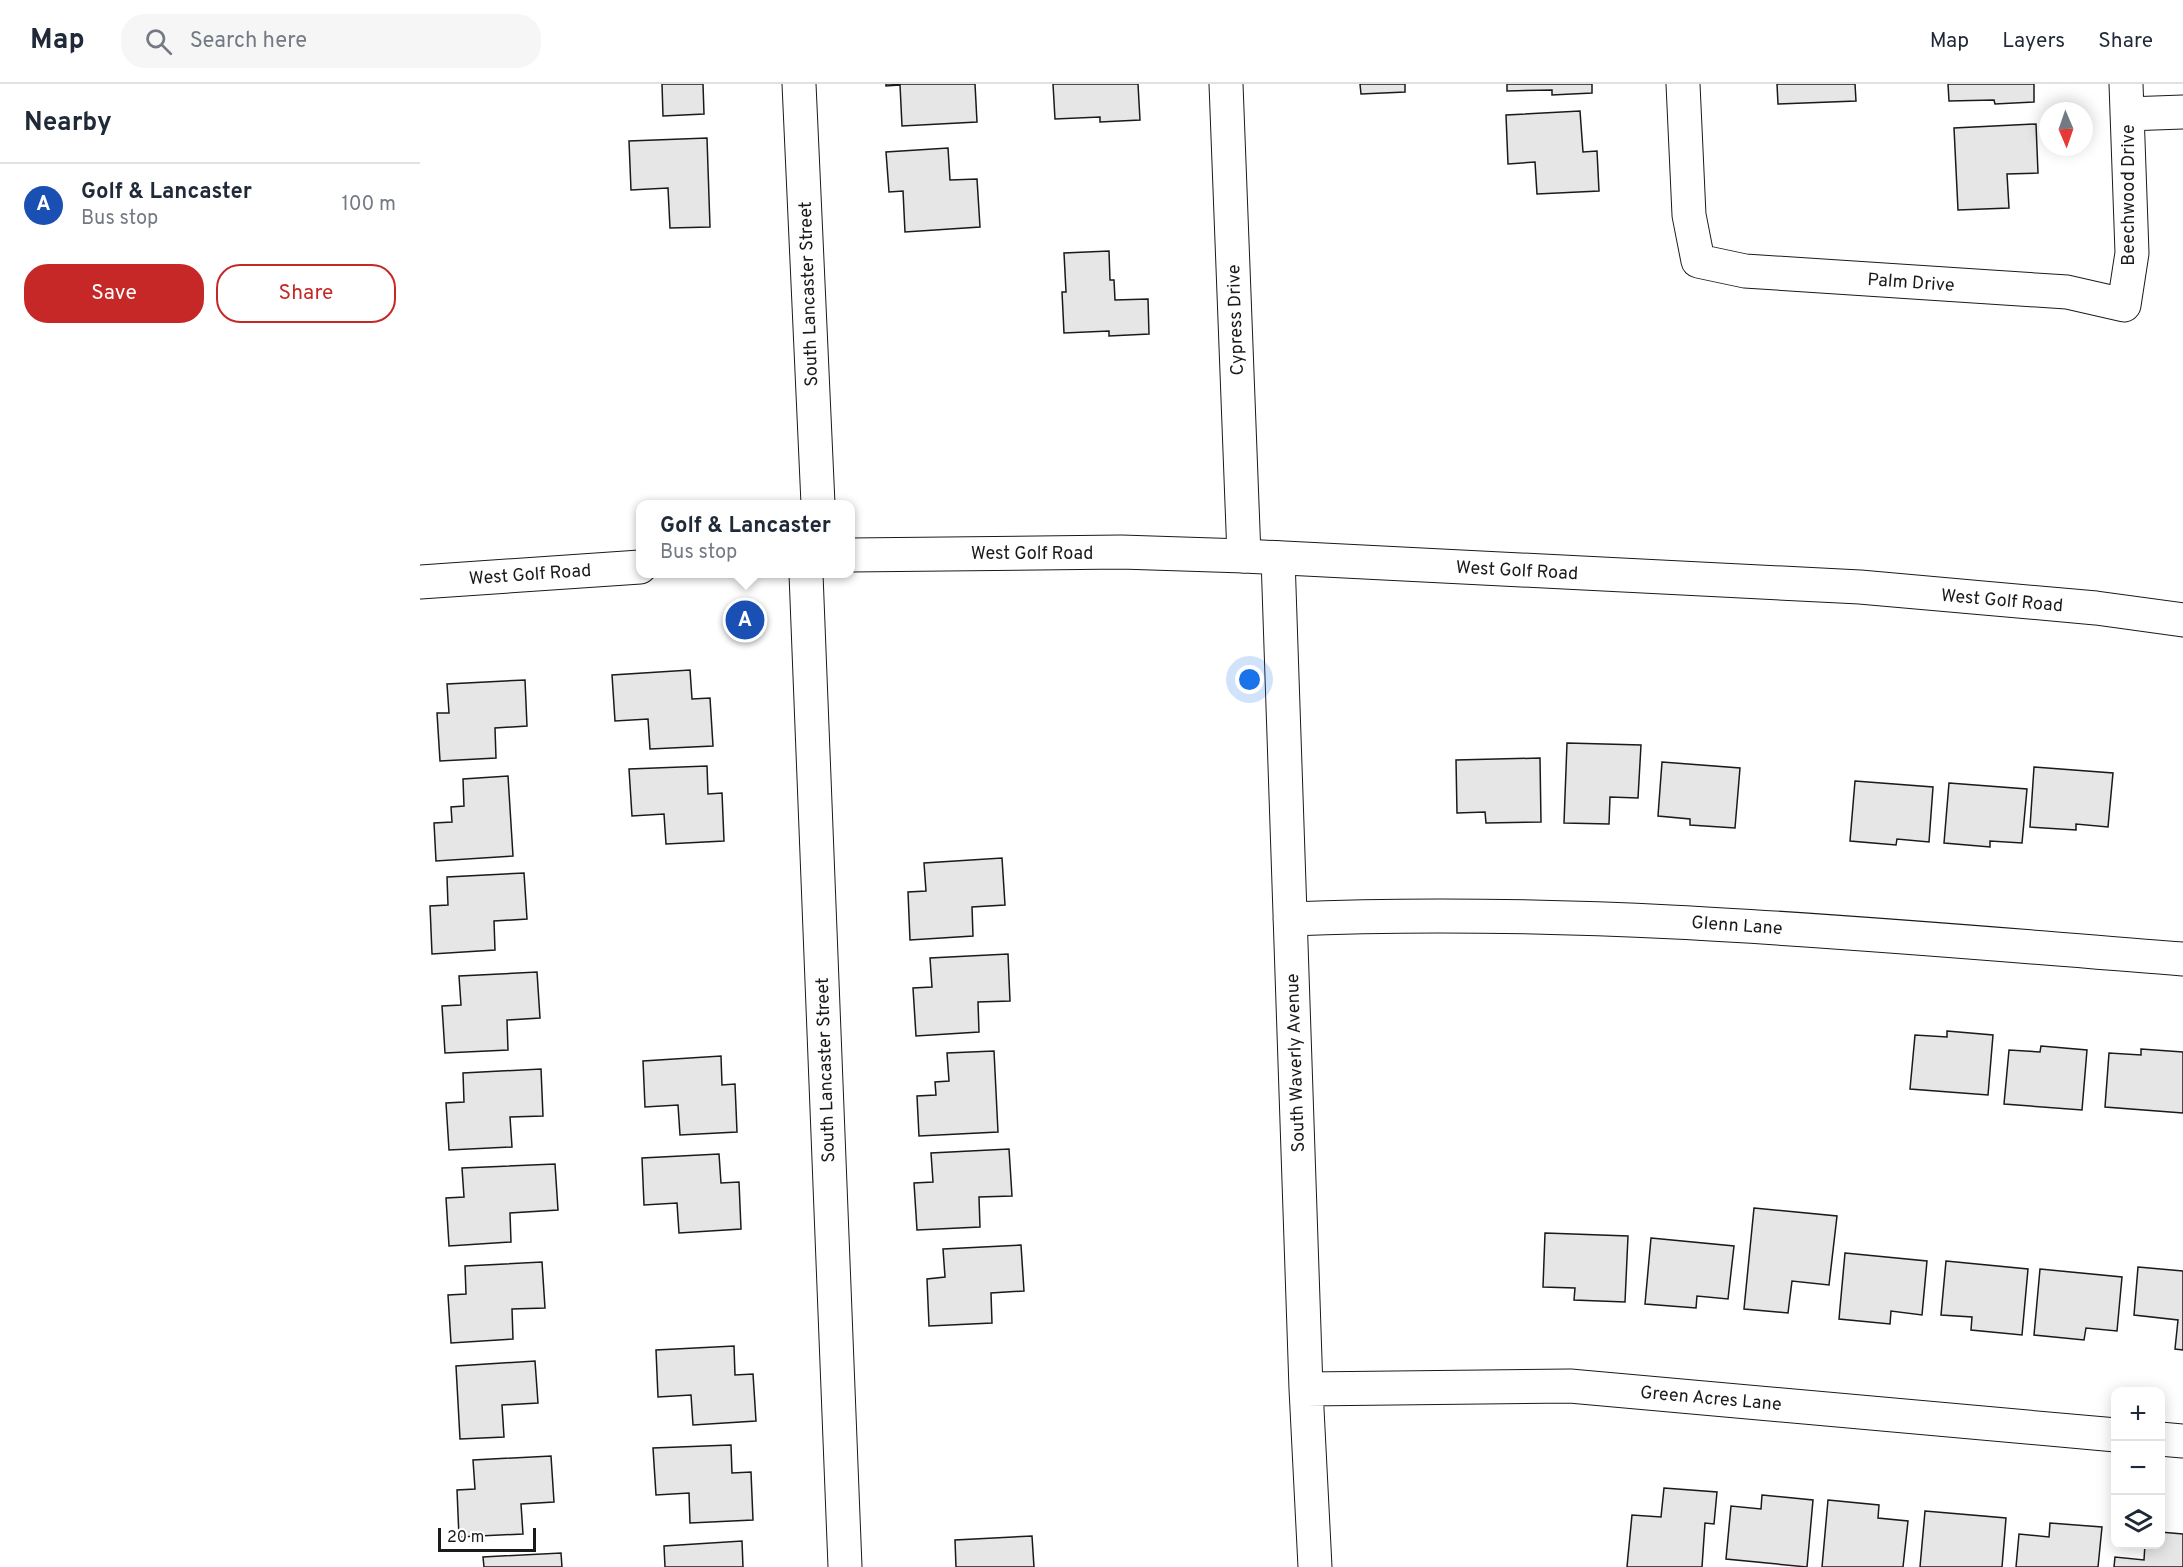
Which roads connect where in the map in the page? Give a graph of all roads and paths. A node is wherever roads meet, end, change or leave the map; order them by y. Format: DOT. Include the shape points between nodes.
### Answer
graph roads {
  1 [pos="799,84"];
  2 [pos="1226,84"];
  3 [pos="1683,84"];
  4 [pos="2127,99"];
  5 [pos="2183,112"];
  6 [pos="2124,305"];
  7 [pos="818,500"];
  8 [pos="855,555"];
  9 [pos="1244,556"];
  10 [pos="1278,558"];
  11 [pos="636,567"];
  12 [pos="806,578"];
  13 [pos="420,582"];
  14 [pos="2183,620"];
  15 [pos="1290,919"];
  16 [pos="2183,959"];
  17 [pos="1306,1389"];
  18 [pos="2111,1435"];
  19 [pos="2165,1439"];
  20 [pos="2183,1441"];
  21 [pos="844,1567"];
  22 [pos="1315,1567"];
  1 -- 7 [label="street, South Lancaster Street"];
  2 -- 9 [label="street, Cypress Drive"];
  3 -- 6 [label="street, Palm Drive" via="1689,215 1698,261 1745,271 2067,292"];
  4 -- 5 [label="street"];
  4 -- 6 [label="street, Beechwood Drive" via="2132,253"];
  8 -- 9 [label="street, West Golf Road" via="1121,552"];
  9 -- 10 [label="street, West Golf Road"];
  10 -- 14 [label="street, West Golf Road" via="1860,587 2096,608"];
  10 -- 15 [label="street, South Waverly Avenue"];
  11 -- 13 [label="street, West Golf Road"];
  12 -- 21 [label="street, South Lancaster Street"];
  15 -- 16 [label="street, Glenn Lane" via="1439,914 1657,920"];
  15 -- 17 [label="street, South Waverly Avenue"];
  17 -- 18 [label="street, Green Acres Lane" via="1570,1386"];
  17 -- 22 [label="street, South Waverly Avenue"];
  19 -- 20 [label="street"];
}
